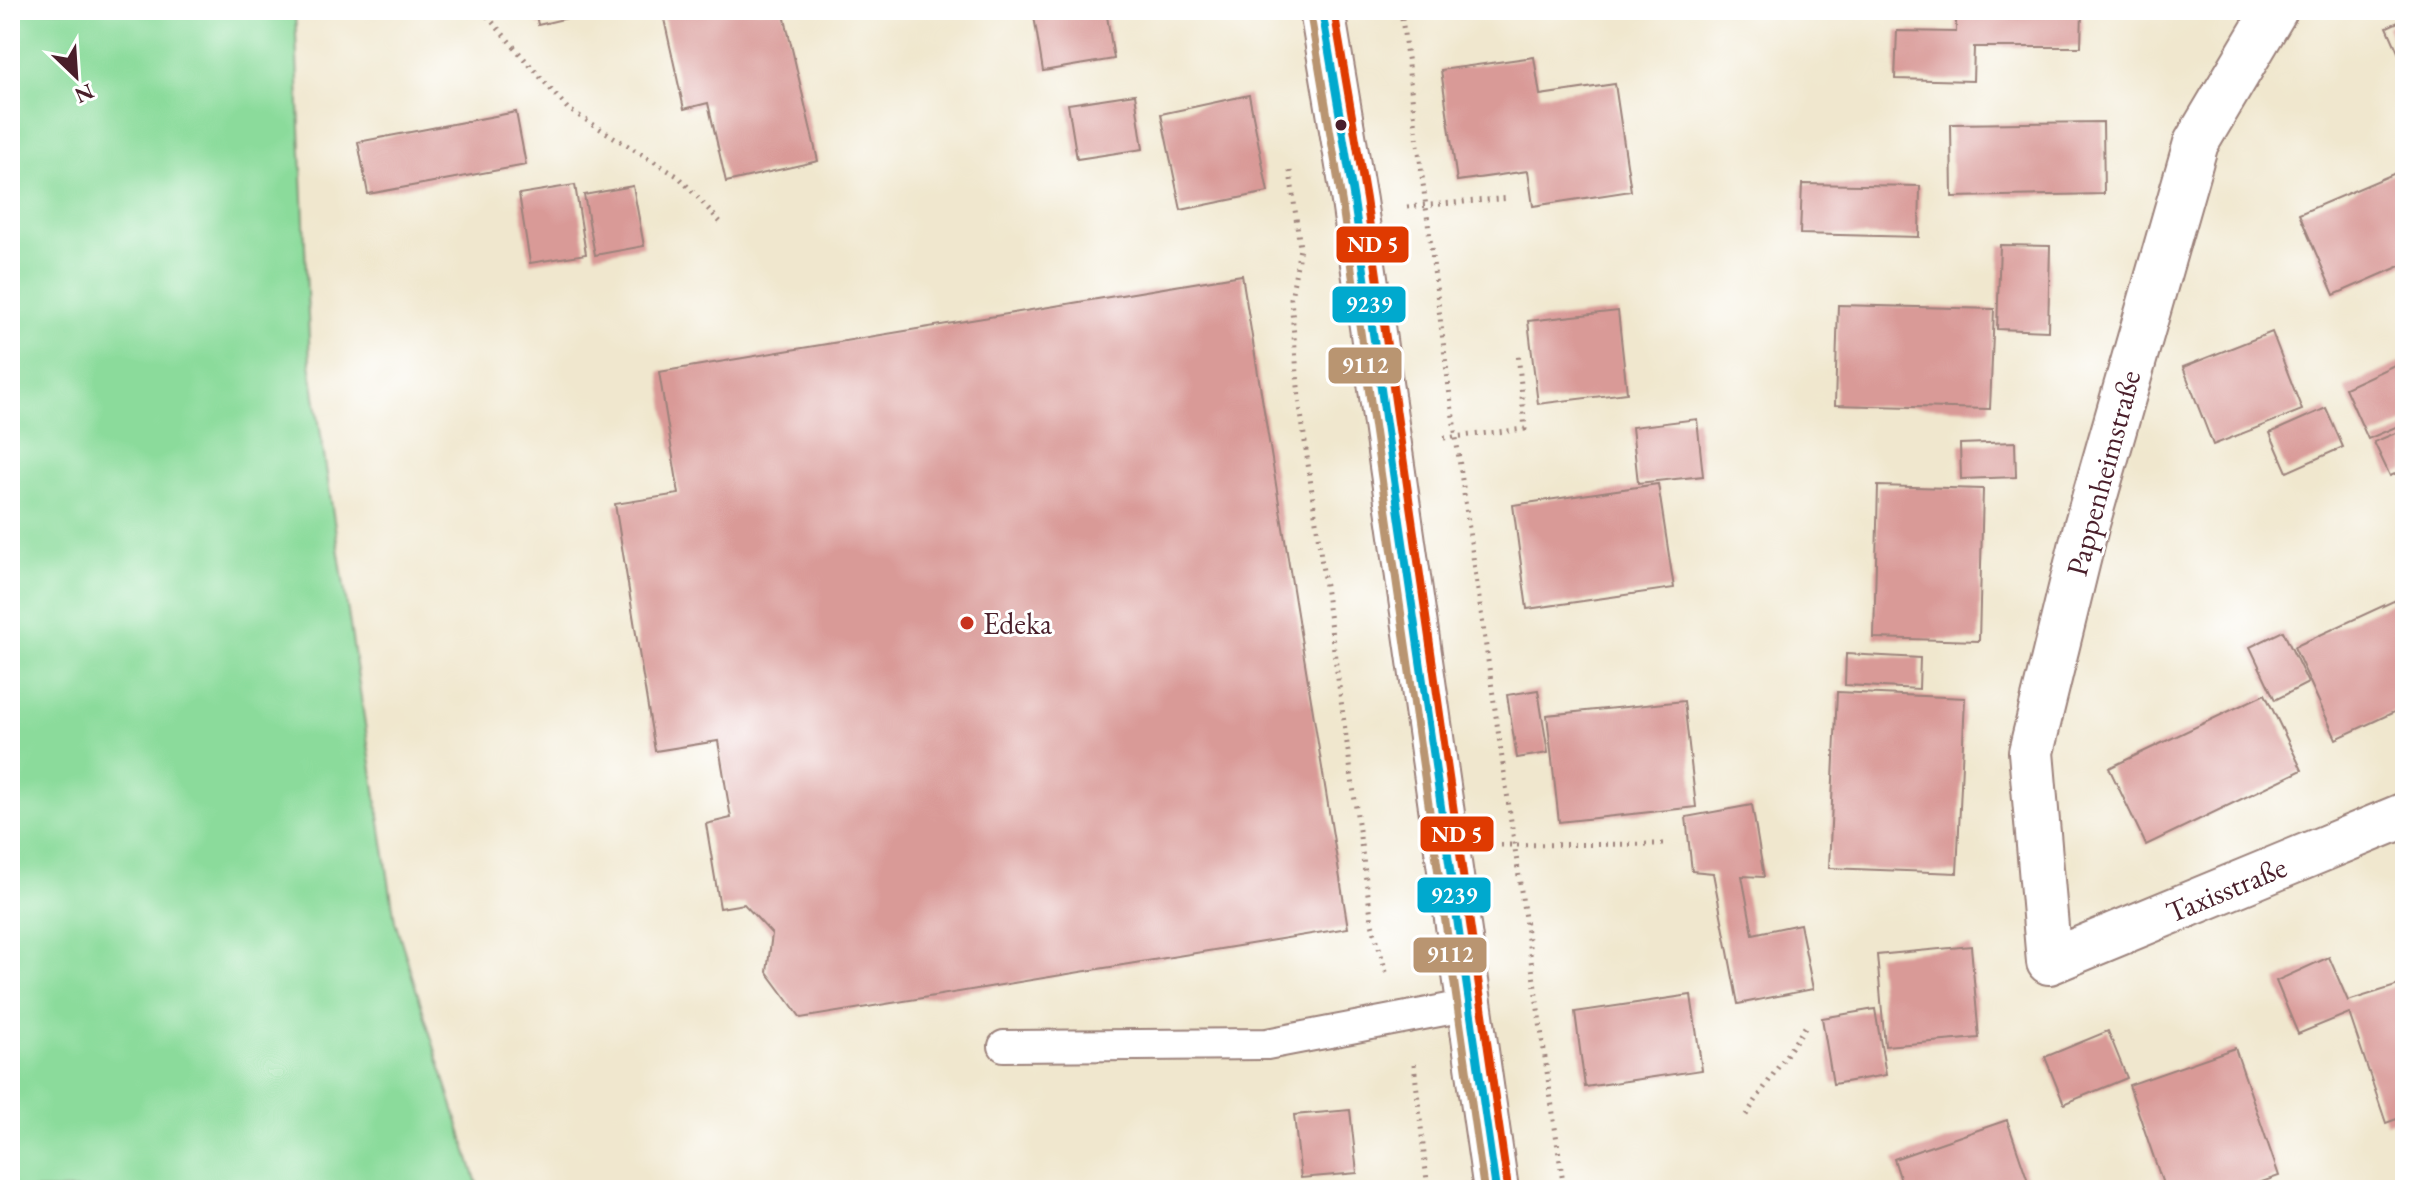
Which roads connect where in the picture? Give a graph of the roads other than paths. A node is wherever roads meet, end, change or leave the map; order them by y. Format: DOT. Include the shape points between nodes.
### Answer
graph roads {
  1 [pos="1322,10"];
  2 [pos="2275,10"];
  3 [pos="2405,815"];
  4 [pos="2049,962"];
  5 [pos="1470,1005"];
  6 [pos="1004,1046"];
  7 [pos="1496,1190"];
  1 -- 5 [label="street"];
  2 -- 4 [label="street, Pappenheimstraße" via="2196,143 2086,527 2031,752"];
  3 -- 4 [label="street, Taxisstraße"];
  5 -- 6 [label="lane" via="1267,1044"];
  5 -- 7 [label="street"];
}
